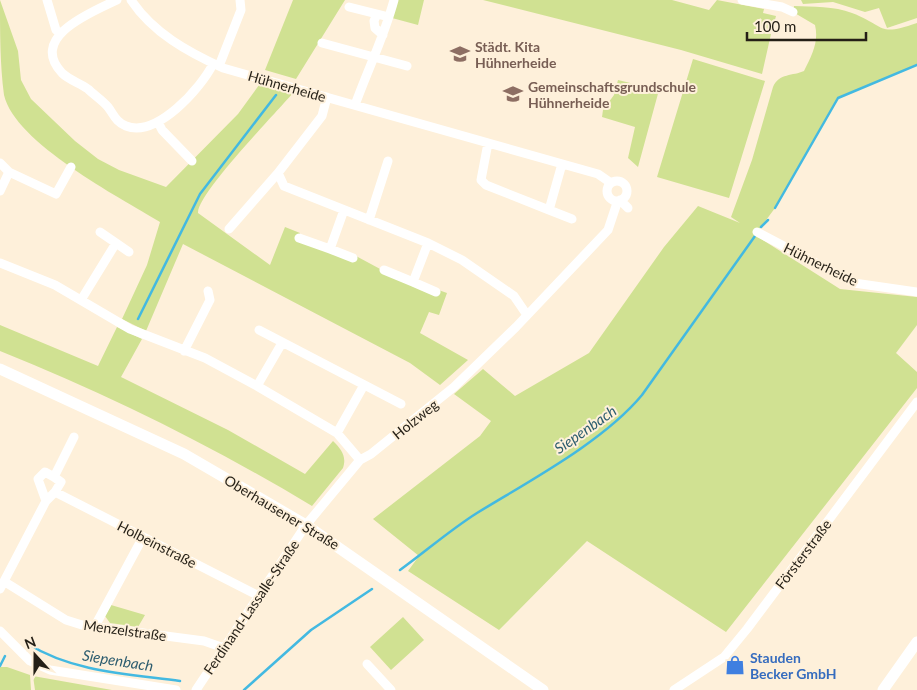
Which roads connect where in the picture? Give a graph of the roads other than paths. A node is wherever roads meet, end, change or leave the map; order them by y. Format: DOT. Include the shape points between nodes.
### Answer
graph roads {
  1 [pos="47,0"];
  2 [pos="117,0"];
  3 [pos="130,0"];
  4 [pos="240,0"];
  5 [pos="394,0"];
  6 [pos="742,0"];
  7 [pos="349,7"];
  8 [pos="794,12"];
  9 [pos="377,14"];
  10 [pos="389,17"];
  11 [pos="60,33"];
  12 [pos="383,35"];
  13 [pos="322,43"];
  14 [pos="374,56"];
  15 [pos="216,65"];
  16 [pos="407,66"];
  17 [pos="327,97"];
  18 [pos="356,105"];
  19 [pos="158,122"];
  20 [pos="488,143"];
  21 [pos="192,161"];
  22 [pos="388,161"];
  23 [pos="0,163"];
  24 [pos="562,164"];
  25 [pos="72,167"];
  26 [pos="9,172"];
  27 [pos="278,173"];
  28 [pos="612,183"];
  29 [pos="0,191"];
  30 [pos="618,201"];
  31 [pos="628,208"];
  32 [pos="344,210"];
  33 [pos="549,210"];
  34 [pos="572,219"];
  35 [pos="369,220"];
  36 [pos="229,229"];
  37 [pos="100,232"];
  38 [pos="757,232"];
  39 [pos="299,238"];
  40 [pos="116,243"];
  41 [pos="428,243"];
  42 [pos="330,249"];
  43 [pos="129,252"];
  44 [pos="353,258"];
  45 [pos="0,263"];
  46 [pos="384,270"];
  47 [pos="413,282"];
  48 [pos="208,291"];
  49 [pos="436,292"];
  50 [pos="917,292"];
  51 [pos="81,300"];
  52 [pos="527,315"];
  53 [pos="259,330"];
  54 [pos="282,343"];
  55 [pos="184,351"];
  56 [pos="0,369"];
  57 [pos="364,385"];
  58 [pos="257,386"];
  59 [pos="917,402"];
  60 [pos="401,404"];
  61 [pos="337,433"];
  62 [pos="74,437"];
  63 [pos="360,460"];
  64 [pos="54,478"];
  65 [pos="55,492"];
  66 [pos="46,501"];
  67 [pos="306,525"];
  68 [pos="143,537"];
  69 [pos="3,585"];
  70 [pos="259,596"];
  71 [pos="96,626"];
  72 [pos="0,631"];
  73 [pos="917,642"];
  74 [pos="224,648"];
  75 [pos="367,664"];
  76 [pos="176,690"];
  77 [pos="196,690"];
  78 [pos="391,690"];
  79 [pos="543,690"];
  80 [pos="674,690"];
  81 [pos="883,690"];
  1 -- 11 [label="street" via="56,30"];
  2 -- 11 [label="street" via="87,14"];
  3 -- 15 [label="street, Hühnerheide" via="158,30 181,47"];
  4 -- 15 [label="street" via="241,10"];
  5 -- 10 [label="street"];
  6 -- 8 [label="street"];
  7 -- 9 [label="street"];
  9 -- 10 [label="street"];
  9 -- 12 [label="street" via="373,24"];
  10 -- 12 [label="street"];
  11 -- 19 [label="street" via="52,53 61,72 103,102 116,120 125,126 135,128"];
  12 -- 14 [label="street"];
  13 -- 14 [label="street"];
  14 -- 16 [label="street"];
  14 -- 18 [label="street"];
  15 -- 17 [label="street, Hühnerheide"];
  15 -- 19 [label="street" via="191,96"];
  17 -- 18 [label="street, Hühnerheide"];
  17 -- 27 [label="street" via="322,116"];
  18 -- 20 [label="street, Hühnerheide"];
  19 -- 21 [label="street"];
  20 -- 24 [label="street, Hühnerheide"];
  20 -- 33 [label="street" via="481,180 486,185"];
  22 -- 35 [label="street"];
  23 -- 26 [label="street"];
  24 -- 28 [label="street, Hühnerheide" via="598,174"];
  24 -- 33 [label="street"];
  25 -- 26 [label="street" via="56,194"];
  26 -- 29 [label="street"];
  27 -- 32 [label="street" via="284,186"];
  27 -- 36 [label="street"];
  28 -- 30 [label="street" via="608,193"];
  28 -- 30 [label="street, Hühnerheide" via="619,181 626,187 626,196"];
  30 -- 31 [label="street"];
  30 -- 52 [label="street, Holzweg" via="616,217 608,230"];
  32 -- 35 [label="street"];
  32 -- 42 [label="street"];
  33 -- 34 [label="street"];
  35 -- 41 [label="street"];
  37 -- 40 [label="street"];
  38 -- 50 [label="street, Hühnerheide" via="854,283"];
  39 -- 42 [label="street"];
  40 -- 43 [label="street"];
  40 -- 51 [label="street"];
  41 -- 47 [label="street"];
  41 -- 52 [label="street" via="462,260 514,296"];
  42 -- 44 [label="street"];
  45 -- 51 [label="street" via="56,285"];
  46 -- 47 [label="street"];
  47 -- 49 [label="street"];
  48 -- 55 [label="street" via="210,300"];
  51 -- 55 [label="street" via="141,334"];
  52 -- 63 [label="street, Holzweg" via="454,387"];
  53 -- 54 [label="street"];
  54 -- 57 [label="street"];
  54 -- 58 [label="street"];
  55 -- 58 [label="street" via="205,358"];
  56 -- 67 [label="main road, Oberhausener Straße" via="184,454"];
  57 -- 60 [label="street"];
  57 -- 61 [label="street"];
  58 -- 61 [label="street"];
  59 -- 80 [label="street, Försterstraße" via="724,657"];
  61 -- 63 [label="street"];
  62 -- 64 [label="street"];
  63 -- 67 [label="street, Holzweg"];
  64 -- 65 [label="street" via="61,482"];
  64 -- 66 [label="street" via="45,472 38,479"];
  65 -- 66 [label="street"];
  65 -- 68 [label="street, Holbeinstraße"];
  66 -- 69 [label="street"];
  67 -- 70 [label="street, Ferdinand-Lassalle-Straße"];
  67 -- 79 [label="main road, Oberhausener Straße"];
  68 -- 70 [label="street, Holbeinstraße"];
  68 -- 71 [label="street"];
  69 -- 71 [label="street, Menzelstraße" via="66,620"];
  70 -- 74 [label="street, Ferdinand-Lassalle-Straße"];
  71 -- 74 [label="street, Menzelstraße" via="204,641"];
  72 -- 76 [label="street" via="30,661 50,670"];
  73 -- 81 [label="main road"];
  74 -- 77 [label="street, Ferdinand-Lassalle-Straße"];
  75 -- 78 [label="street"];
}
